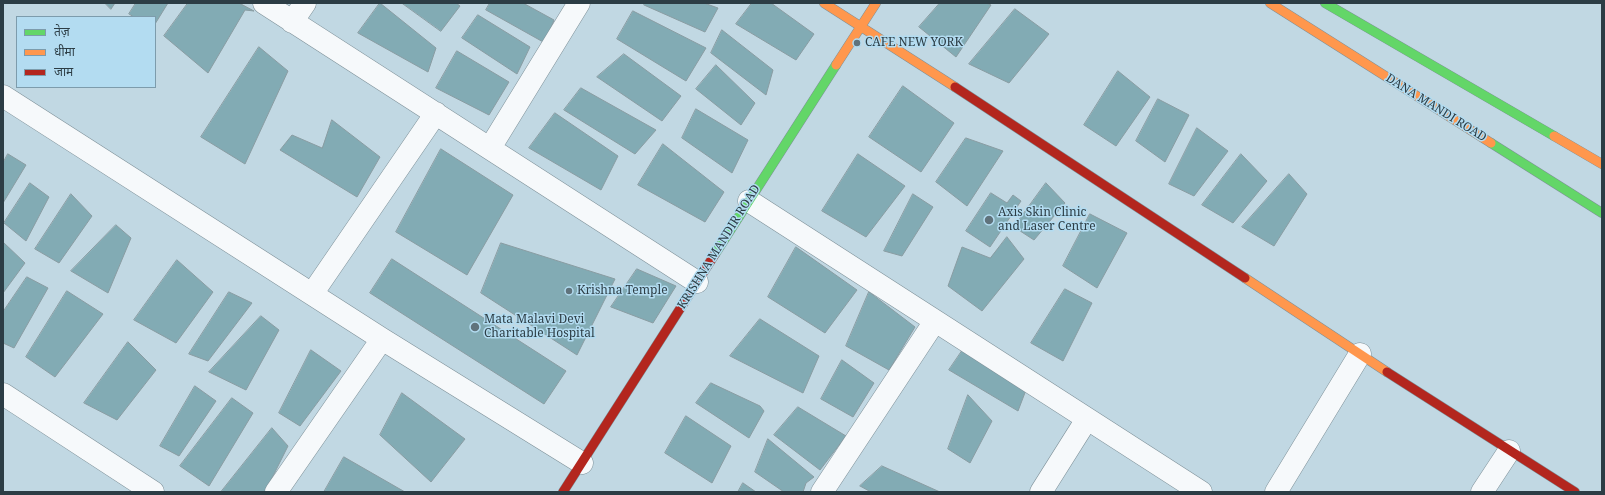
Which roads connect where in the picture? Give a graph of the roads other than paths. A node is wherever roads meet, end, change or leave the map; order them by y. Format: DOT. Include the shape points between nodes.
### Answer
graph roads {
  1 [pos="264,3"];
  2 [pos="305,3"];
  3 [pos="580,3"];
  4 [pos="824,3"];
  5 [pos="876,3"];
  6 [pos="1270,3"];
  7 [pos="1325,3"];
  8 [pos="292,22"];
  9 [pos="860,26"];
  10 [pos="3,96"];
  11 [pos="436,113"];
  12 [pos="490,148"];
  13 [pos="1602,164"];
  14 [pos="749,201"];
  15 [pos="1602,213"];
  16 [pos="697,282"];
  17 [pos="312,294"];
  18 [pos="936,321"];
  19 [pos="382,339"];
  20 [pos="1360,354"];
  21 [pos="3,394"];
  22 [pos="1087,419"];
  23 [pos="1508,451"];
  24 [pos="582,464"];
  25 [pos="144,490"];
  26 [pos="276,492"];
  27 [pos="563,492"];
  28 [pos="822,492"];
  29 [pos="1041,492"];
  30 [pos="1201,492"];
  31 [pos="1276,492"];
  32 [pos="1482,492"];
  33 [pos="1575,492"];
  1 -- 8 [label="street"];
  2 -- 8 [label="street"];
  3 -- 12 [label="street"];
  4 -- 9 [label="street"];
  5 -- 9 [label="street, KRISHNA MANDIR ROAD"];
  6 -- 15 [label="street, DANA MANDI ROAD"];
  7 -- 13 [label="street"];
  8 -- 11 [label="street"];
  9 -- 14 [label="street, KRISHNA MANDIR ROAD"];
  9 -- 20 [label="street"];
  10 -- 17 [label="street"];
  11 -- 12 [label="street"];
  11 -- 17 [label="street"];
  12 -- 16 [label="street"];
  14 -- 16 [label="street, KRISHNA MANDIR ROAD"];
  14 -- 18 [label="street"];
  16 -- 24 [label="street, KRISHNA MANDIR ROAD"];
  17 -- 19 [label="street"];
  18 -- 22 [label="street"];
  18 -- 28 [label="street"];
  19 -- 24 [label="street"];
  19 -- 26 [label="street"];
  20 -- 23 [label="street"];
  20 -- 31 [label="street"];
  21 -- 25 [label="street"];
  22 -- 29 [label="street"];
  22 -- 30 [label="street"];
  23 -- 32 [label="street"];
  23 -- 33 [label="street"];
  24 -- 27 [label="street, KRISHNA MANDIR ROAD"];
}
